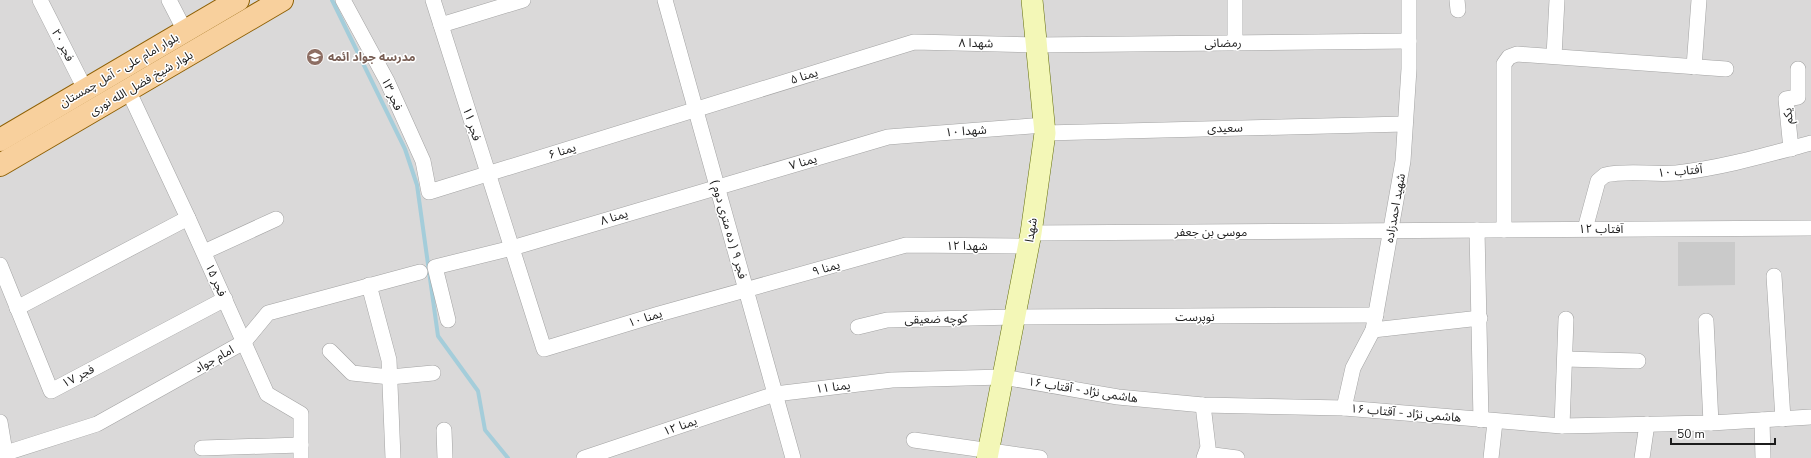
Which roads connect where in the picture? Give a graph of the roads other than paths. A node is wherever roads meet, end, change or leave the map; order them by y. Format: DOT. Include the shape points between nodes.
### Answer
graph roads {
  1 [pos="40,0"];
  2 [pos="169,0"];
  3 [pos="282,0"];
  4 [pos="343,0"];
  5 [pos="433,0"];
  6 [pos="523,0"];
  7 [pos="665,0"];
  8 [pos="1032,0"];
  9 [pos="1235,0"];
  10 [pos="1409,0"];
  11 [pos="1557,0"];
  12 [pos="1699,0"];
  13 [pos="227,3"];
  14 [pos="440,25"];
  15 [pos="185,31"];
  16 [pos="1409,41"];
  17 [pos="914,42"];
  18 [pos="1235,43"];
  19 [pos="1038,44"];
  20 [pos="1554,56"];
  21 [pos="1694,67"];
  22 [pos="1726,69"];
  23 [pos="1798,69"];
  24 [pos="85,89"];
  25 [pos="128,90"];
  26 [pos="695,109"];
  27 [pos="1405,124"];
  28 [pos="1045,129"];
  29 [pos="888,137"];
  30 [pos="0,140"];
  31 [pos="1811,144"];
  32 [pos="1791,149"];
  33 [pos="0,165"];
  34 [pos="488,174"];
  35 [pos="717,187"];
  36 [pos="429,192"];
  37 [pos="188,218"];
  38 [pos="276,219"];
  39 [pos="1811,228"];
  40 [pos="1585,229"];
  41 [pos="1392,230"];
  42 [pos="1477,230"];
  43 [pos="1504,230"];
  44 [pos="1030,240"];
  45 [pos="906,246"];
  46 [pos="512,248"];
  47 [pos="204,252"];
  48 [pos="0,265"];
  49 [pos="420,272"];
  50 [pos="1774,276"];
  51 [pos="369,284"];
  52 [pos="746,290"];
  53 [pos="225,299"];
  54 [pos="17,308"];
  55 [pos="1376,315"];
  56 [pos="1015,317"];
  57 [pos="1480,318"];
  58 [pos="1566,319"];
  59 [pos="448,320"];
  60 [pos="1706,321"];
  61 [pos="858,327"];
  62 [pos="1373,330"];
  63 [pos="244,342"];
  64 [pos="544,349"];
  65 [pos="330,351"];
  66 [pos="1565,359"];
  67 [pos="1638,360"];
  68 [pos="433,373"];
  69 [pos="390,377"];
  70 [pos="1003,377"];
  71 [pos="892,380"];
  72 [pos="775,394"];
  73 [pos="1203,405"];
  74 [pos="1344,408"];
  75 [pos="1811,417"];
  76 [pos="1783,419"];
  77 [pos="1762,420"];
  78 [pos="1488,421"];
  79 [pos="1711,423"];
  80 [pos="1647,424"];
  81 [pos="1562,426"];
  82 [pos="0,427"];
  83 [pos="444,430"];
  84 [pos="914,440"];
  85 [pos="202,448"];
  86 [pos="301,451"];
  87 [pos="988,454"];
  88 [pos="6,455"];
  89 [pos="1205,456"];
  90 [pos="393,458"];
  91 [pos="445,458"];
  92 [pos="584,458"];
  93 [pos="793,458"];
  94 [pos="1040,458"];
  95 [pos="1237,458"];
  96 [pos="1491,458"];
  97 [pos="1642,458"];
  98 [pos="1763,458"];
  1 -- 24 [label="street, فجر ۲۰"];
  2 -- 15 [label="street"];
  3 -- 25 [label="main road, بلوار شیخ فضل الله نوری"];
  4 -- 36 [label="street, فجر ۱۳" via="387,81 423,161"];
  5 -- 14 [label="street, فجر ۱۱"];
  6 -- 14 [label="street"];
  7 -- 26 [label="street, فجر ۹ ( ده متری دوم )"];
  8 -- 19 [label="main road, شهدا"];
  9 -- 18 [label="street"];
  10 -- 16 [label="street, شهید احمدزاده"];
  11 -- 20 [label="street"];
  12 -- 21 [label="street"];
  13 -- 15 [label="main road, بلوار امام علی - آمل چمستان"];
  14 -- 34 [label="street, فجر ۱۱"];
  15 -- 24 [label="main road, بلوار امام علی - آمل چمستان"];
  16 -- 18 [label="street, رمضانی"];
  16 -- 27 [label="street, شهید احمدزاده"];
  17 -- 19 [label="street, شهدا ۸"];
  17 -- 26 [label="street, یمنا ۵"];
  18 -- 19 [label="street, رمضانی"];
  19 -- 28 [label="main road, شهدا"];
  20 -- 21 [label="street"];
  20 -- 43 [label="street" via="1517,54 1509,57 1504,64"];
  21 -- 22 [label="street"];
  23 -- 32 [label="street, یکم" via="1798,97 1786,99"];
  24 -- 30 [label="main road, بلوار امام علی - آمل چمستان"];
  25 -- 33 [label="main road, بلوار شیخ فضل الله نوری"];
  25 -- 37 [label="street, فجر ۱۵"];
  26 -- 34 [label="street, یمنا ۶"];
  26 -- 35 [label="street, فجر ۹ ( ده متری دوم )"];
  27 -- 28 [label="street, سعیدی"];
  27 -- 41 [label="street, شهید احمدزاده" via="1403,161"];
  28 -- 29 [label="street, شهدا ۱۰"];
  28 -- 44 [label="main road, شهدا"];
  29 -- 35 [label="street, یمنا ۷"];
  31 -- 32 [label="street, آفتاب ۱۰"];
  32 -- 40 [label="street, آفتاب ۱۰" via="1695,171 1605,175 1598,181"];
  34 -- 36 [label="street, یمنا ۶"];
  34 -- 46 [label="street, فجر ۱۱"];
  35 -- 46 [label="street, یمنا ۸"];
  35 -- 52 [label="street, فجر ۹ ( ده متری دوم )"];
  37 -- 47 [label="street, فجر ۱۵"];
  37 -- 54 [label="street"];
  38 -- 47 [label="street"];
  39 -- 40 [label="street, آفتاب ۱۲"];
  40 -- 43 [label="street, آفتاب ۱۲"];
  41 -- 42 [label="street, آفتاب ۱۲"];
  41 -- 44 [label="street, موسی بن جعفر"];
  41 -- 55 [label="street, شهید احمدزاده"];
  42 -- 43 [label="street, آفتاب ۱۲"];
  42 -- 57 [label="street"];
  44 -- 45 [label="street, شهدا ۱۲"];
  44 -- 56 [label="main road, شهدا"];
  45 -- 52 [label="street, یمنا ۹"];
  46 -- 59 [label="street" via="436,267"];
  46 -- 64 [label="street, فجر ۱۱"];
  47 -- 53 [label="street, فجر ۱۵"];
  48 -- 54 [label="street, فجر ۱۷"];
  49 -- 51 [label="street, امام جواد"];
  50 -- 76 [label="street"];
  51 -- 63 [label="street, امام جواد" via="268,313"];
  51 -- 69 [label="street" via="389,360"];
  52 -- 64 [label="street, یمنا ۱۰"];
  52 -- 72 [label="street, فجر ۹ ( ده متری دوم )"];
  53 -- 54 [label="street, فجر ۱۷" via="51,390"];
  53 -- 63 [label="street, فجر ۱۵"];
  55 -- 56 [label="street, نوپرست"];
  55 -- 62 [label="street, شهید احمدزاده"];
  56 -- 61 [label="street, کوچه ضعیقی" via="887,320"];
  56 -- 70 [label="main road, شهدا"];
  57 -- 62 [label="street"];
  57 -- 78 [label="street"];
  58 -- 66 [label="street"];
  60 -- 79 [label="street"];
  62 -- 74 [label="street, شهید احمدزاده" via="1353,368"];
  63 -- 86 [label="street, فجر ۱۵" via="267,394 301,414"];
  63 -- 88 [label="street, امام جواد" via="97,424"];
  65 -- 69 [label="street" via="352,373"];
  66 -- 67 [label="street"];
  66 -- 81 [label="street"];
  68 -- 69 [label="street"];
  69 -- 90 [label="street"];
  70 -- 71 [label="street, هاشمی نژاد - آقتاب ۱۶"];
  70 -- 73 [label="street, هاشمی نژاد - آقتاب ۱۶" via="1118,398"];
  70 -- 87 [label="main road, شهدا"];
  71 -- 72 [label="street, یمنا ۱۱"];
  72 -- 92 [label="street, یمنا ۱۲"];
  72 -- 93 [label="street, فجر ۹ ( ده متری دوم )"];
  73 -- 74 [label="street, هاشمی نژاد - آقتاب ۱۶"];
  73 -- 89 [label="street" via="1208,447"];
  74 -- 78 [label="street, هاشمی نژاد - آقتاب ۱۶"];
  75 -- 76 [label="street, هاشمی نژاد - آقتاب ۱۶"];
  76 -- 77 [label="street, هاشمی نژاد - آقتاب ۱۶"];
  77 -- 79 [label="street, هاشمی نژاد - آقتاب ۱۶"];
  77 -- 98 [label="street"];
  78 -- 81 [label="street, هاشمی نژاد - آقتاب ۱۶"];
  78 -- 96 [label="street"];
  79 -- 80 [label="street, هاشمی نژاد - آقتاب ۱۶"];
  80 -- 81 [label="street, هاشمی نژاد - آقتاب ۱۶"];
  80 -- 97 [label="street"];
  82 -- 88 [label="street"];
  83 -- 91 [label="street"];
  84 -- 87 [label="street"];
  85 -- 86 [label="street"];
  87 -- 94 [label="street"];
  89 -- 95 [label="street"];
}
